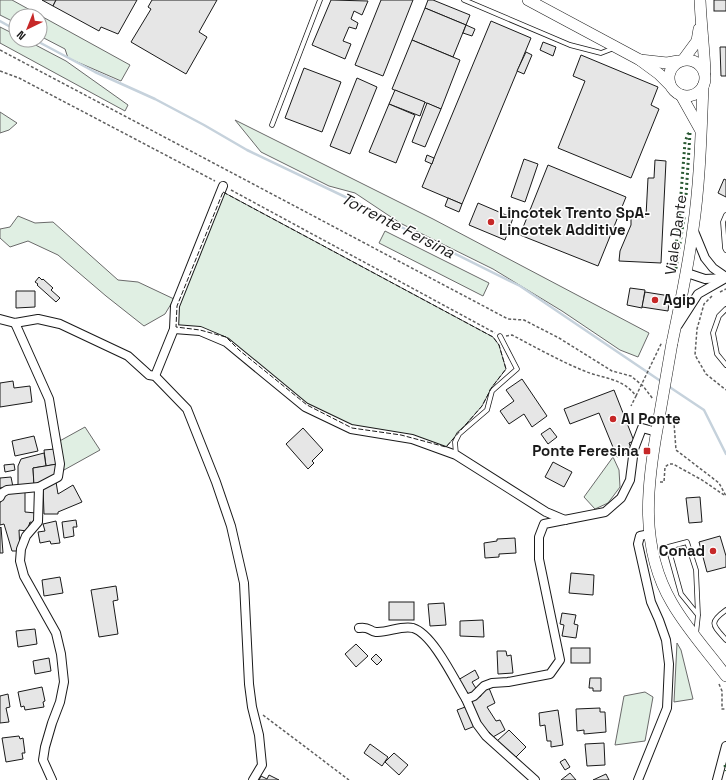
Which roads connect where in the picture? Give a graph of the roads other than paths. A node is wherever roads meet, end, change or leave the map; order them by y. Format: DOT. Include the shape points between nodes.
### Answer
graph roads {
  1 [pos="320,0"];
  2 [pos="464,0"];
  3 [pos="528,0"];
  4 [pos="700,0"];
  5 [pos="701,23"];
  6 [pos="616,47"];
  7 [pos="640,60"];
  8 [pos="680,60"];
  9 [pos="704,80"];
  10 [pos="670,85"];
  11 [pos="681,95"];
  12 [pos="272,125"];
  13 [pos="701,130"];
  14 [pos="223,186"];
  15 [pos="726,215"];
  16 [pos="693,229"];
  17 [pos="726,250"];
  18 [pos="687,273"];
  19 [pos="726,278"];
  20 [pos="726,309"];
  21 [pos="0,318"];
  22 [pos="15,323"];
  23 [pos="174,329"];
  24 [pos="675,329"];
  25 [pos="500,336"];
  26 [pos="726,365"];
  27 [pos="155,376"];
  28 [pos="657,428"];
  29 [pos="456,455"];
  30 [pos="39,487"];
  31 [pos="0,498"];
  32 [pos="565,520"];
  33 [pos="650,534"];
  34 [pos="726,610"];
  35 [pos="698,615"];
  36 [pos="359,628"];
  37 [pos="695,636"];
  38 [pos="726,640"];
  39 [pos="726,676"];
  40 [pos="466,699"];
  41 [pos="726,746"];
  42 [pos="52,780"];
  43 [pos="253,780"];
  44 [pos="535,780"];
  45 [pos="638,780"];
  46 [pos="717,780"];
  1 -- 12 [label="lane"];
  2 -- 6 [label="lane" via="570,45 601,53"];
  3 -- 6 [label="main road"];
  4 -- 5 [label="main road, Viale Dante"];
  5 -- 8 [label="main road, Viale Dante" via="697,41"];
  5 -- 9 [label="main road, Viale Dante" via="704,41"];
  6 -- 7 [label="main road"];
  7 -- 8 [label="main road"];
  7 -- 10 [label="main road"];
  8 -- 9 [label="main road" via="695,61 703,69"];
  8 -- 10 [label="main road" via="670,69"];
  9 -- 11 [label="main road" via="696,93 691,96"];
  9 -- 13 [label="main road, Viale Dante"];
  10 -- 11 [label="main road"];
  11 -- 13 [label="main road"];
  13 -- 16 [label="main road, Viale Dante"];
  14 -- 23 [label="street" via="175,306"];
  15 -- 17 [label="lane" via="723,222"];
  16 -- 18 [label="main road, Viale Dante"];
  16 -- 19 [label="street" via="705,258"];
  18 -- 19 [label="street" via="706,279"];
  18 -- 24 [label="main road, Viale Dante"];
  19 -- 24 [label="street" via="698,294"];
  20 -- 26 [label="lane" via="719,316 714,333 717,354"];
  21 -- 22 [label="street"];
  22 -- 27 [label="street" via="38,319 60,324 128,356 149,375"];
  22 -- 30 [label="street" via="49,399 60,464 58,477"];
  23 -- 27 [label="street"];
  23 -- 29 [label="street" via="200,331 226,342 305,407 351,430 412,439"];
  24 -- 28 [label="main road, Viale Dante, bridge" via="667,342"];
  25 -- 29 [label="lane" via="517,369 492,391 487,410 459,434 455,442"];
  27 -- 43 [label="street" via="187,409 231,526 244,583 252,707 259,735 262,766"];
  28 -- 32 [label="street" via="642,428 634,449 630,480 621,498 605,512"];
  28 -- 33 [label="main road, Viale Dante" via="647,511"];
  29 -- 32 [label="street" via="546,512"];
  30 -- 31 [label="street" via="7,490"];
  30 -- 42 [label="street" via="38,522 26,536 20,561 24,576 56,633 61,654 64,682 43,760"];
  32 -- 40 [label="street" via="544,524 539,537 539,559 560,660 550,674 492,683"];
  33 -- 37 [label="main road, Viale Dante" via="655,564 664,589"];
  33 -- 45 [label="street" via="640,536 638,544 650,596 666,640 669,664 667,708"];
  34 -- 38 [label="lane" via="717,616 714,626"];
  35 -- 35 [label="lane" via="696,570 687,542 668,547 681,594"];
  35 -- 37 [label="lane"];
  36 -- 40 [label="street" via="366,627 376,632 413,628 425,634"];
  37 -- 39 [label="main road, Viale Dante"];
  40 -- 44 [label="street" via="477,724 486,736"];
  41 -- 46 [label="street"];
}
